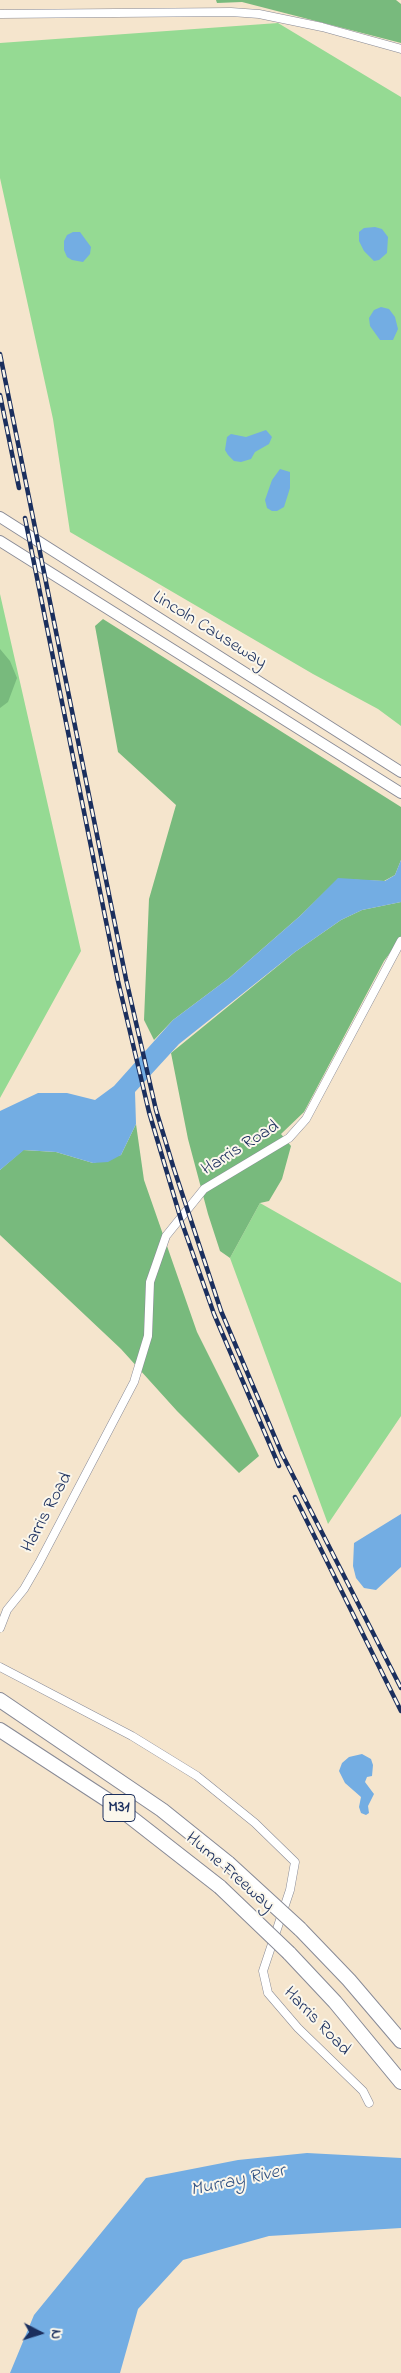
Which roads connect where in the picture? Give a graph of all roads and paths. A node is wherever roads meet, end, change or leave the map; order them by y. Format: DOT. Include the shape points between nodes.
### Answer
graph roads {
  1 [pos="0,14"];
  2 [pos="401,49"];
  3 [pos="0,517"];
  4 [pos="0,541"];
  5 [pos="401,772"];
  6 [pos="401,793"];
  7 [pos="401,941"];
  8 [pos="0,1628"];
  9 [pos="0,1667"];
  10 [pos="0,1700"];
  11 [pos="0,1730"];
  12 [pos="401,2041"];
  13 [pos="401,2082"];
  14 [pos="369,2104"];
  1 -- 2 [label="street" via="258,14 322,27"];
  3 -- 5 [label="main road, Lincoln Causeway"];
  4 -- 6 [label="main road, Lincoln Causeway"];
  7 -- 8 [label="street, Harris Road" via="306,1120 289,1138 204,1189 166,1236 150,1282 148,1336 134,1382 39,1563 7,1610"];
  9 -- 14 [label="street, Harris Road" via="132,1736 197,1776 255,1823 294,1862 290,1890 263,1971 268,1993 298,2028 363,2091"];
  10 -- 12 [label="highway, Hume Freeway / M31, bridge" via="162,1810 228,1863 300,1929"];
  11 -- 13 [label="highway, Hume Freeway / M31, bridge" via="115,1805 220,1887 290,1953"];
}
